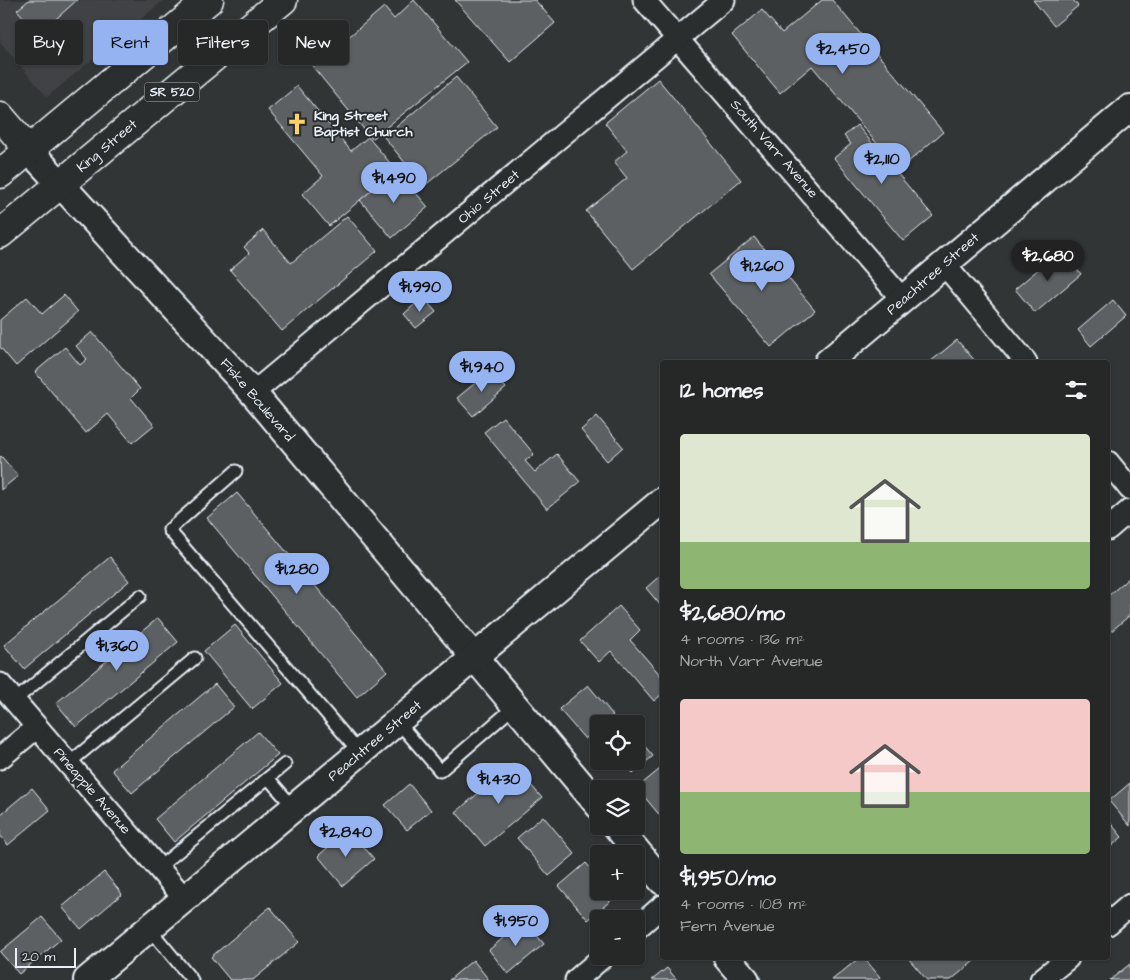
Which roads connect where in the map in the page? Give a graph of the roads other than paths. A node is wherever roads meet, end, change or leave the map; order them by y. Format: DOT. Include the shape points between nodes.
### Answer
graph roads {
  1 [pos="209,0"];
  2 [pos="283,0"];
  3 [pos="644,0"];
  4 [pos="724,0"];
  5 [pos="680,39"];
  6 [pos="1130,108"];
  7 [pos="0,116"];
  8 [pos="29,150"];
  9 [pos="0,174"];
  10 [pos="60,184"];
  11 [pos="0,234"];
  12 [pos="944,264"];
  13 [pos="903,300"];
  14 [pos="830,360"];
  15 [pos="1024,360"];
  16 [pos="253,393"];
  17 [pos="1110,464"];
  18 [pos="236,471"];
  19 [pos="1130,489"];
  20 [pos="660,503"];
  21 [pos="1130,510"];
  22 [pos="1110,527"];
  23 [pos="140,596"];
  24 [pos="195,658"];
  25 [pos="474,659"];
  26 [pos="0,684"];
  27 [pos="14,701"];
  28 [pos="514,706"];
  29 [pos="398,722"];
  30 [pos="37,727"];
  31 [pos="360,753"];
  32 [pos="0,758"];
  33 [pos="68,764"];
  34 [pos="285,764"];
  35 [pos="268,778"];
  36 [pos="590,795"];
  37 [pos="294,808"];
  38 [pos="624,835"];
  39 [pos="158,868"];
  40 [pos="660,879"];
  41 [pos="184,898"];
  42 [pos="1130,906"];
  43 [pos="660,908"];
  44 [pos="645,921"];
  45 [pos="1110,922"];
  46 [pos="149,928"];
  47 [pos="729,960"];
  48 [pos="1066,960"];
  49 [pos="594,965"];
  50 [pos="87,980"];
  51 [pos="192,980"];
  52 [pos="576,980"];
  53 [pos="746,980"];
  54 [pos="1042,980"];
  1 -- 8 [label="main road"];
  2 -- 10 [label="main road, King Street / SR 520"];
  3 -- 5 [label="street, South Varr Avenue"];
  4 -- 5 [label="street, Ohio Street"];
  5 -- 13 [label="street, South Varr Avenue"];
  5 -- 16 [label="street, Ohio Street"];
  6 -- 12 [label="street, Peachtree Street"];
  7 -- 8 [label="main road"];
  8 -- 9 [label="main road"];
  8 -- 10 [label="street, Fiske Boulevard"];
  10 -- 11 [label="main road, King Street / SR 520"];
  10 -- 16 [label="street, Fiske Boulevard"];
  12 -- 13 [label="street, Peachtree Street"];
  12 -- 15 [label="street"];
  13 -- 14 [label="street, Peachtree Street"];
  16 -- 25 [label="street, Fiske Boulevard"];
  17 -- 19 [label="street"];
  18 -- 31 [label="lane" via="169,530"];
  20 -- 25 [label="street, Peachtree Street"];
  21 -- 22 [label="street"];
  23 -- 27 [label="lane"];
  24 -- 33 [label="lane"];
  25 -- 28 [label="street, Fiske Boulevard"];
  25 -- 29 [label="street, Peachtree Street"];
  26 -- 27 [label="street, Pineapple Avenue"];
  27 -- 30 [label="street, Pineapple Avenue"];
  28 -- 29 [label="lane" via="440,771"];
  28 -- 36 [label="street, Fiske Boulevard"];
  29 -- 31 [label="street, Peachtree Street"];
  30 -- 32 [label="street"];
  30 -- 33 [label="street, Pineapple Avenue"];
  31 -- 37 [label="street, Peachtree Street"];
  33 -- 39 [label="street, Pineapple Avenue"];
  34 -- 35 [label="lane"];
  35 -- 37 [label="lane"];
  35 -- 39 [label="lane"];
  37 -- 41 [label="street, Peachtree Street"];
  38 -- 40 [label="street"];
  39 -- 41 [label="street, Pineapple Avenue"];
  41 -- 46 [label="street, Peachtree Street"];
  42 -- 45 [label="street"];
  43 -- 44 [label="street"];
  46 -- 50 [label="street, Peachtree Street"];
  46 -- 51 [label="lane"];
  47 -- 53 [label="street"];
  48 -- 54 [label="street"];
  49 -- 52 [label="street"];
}
